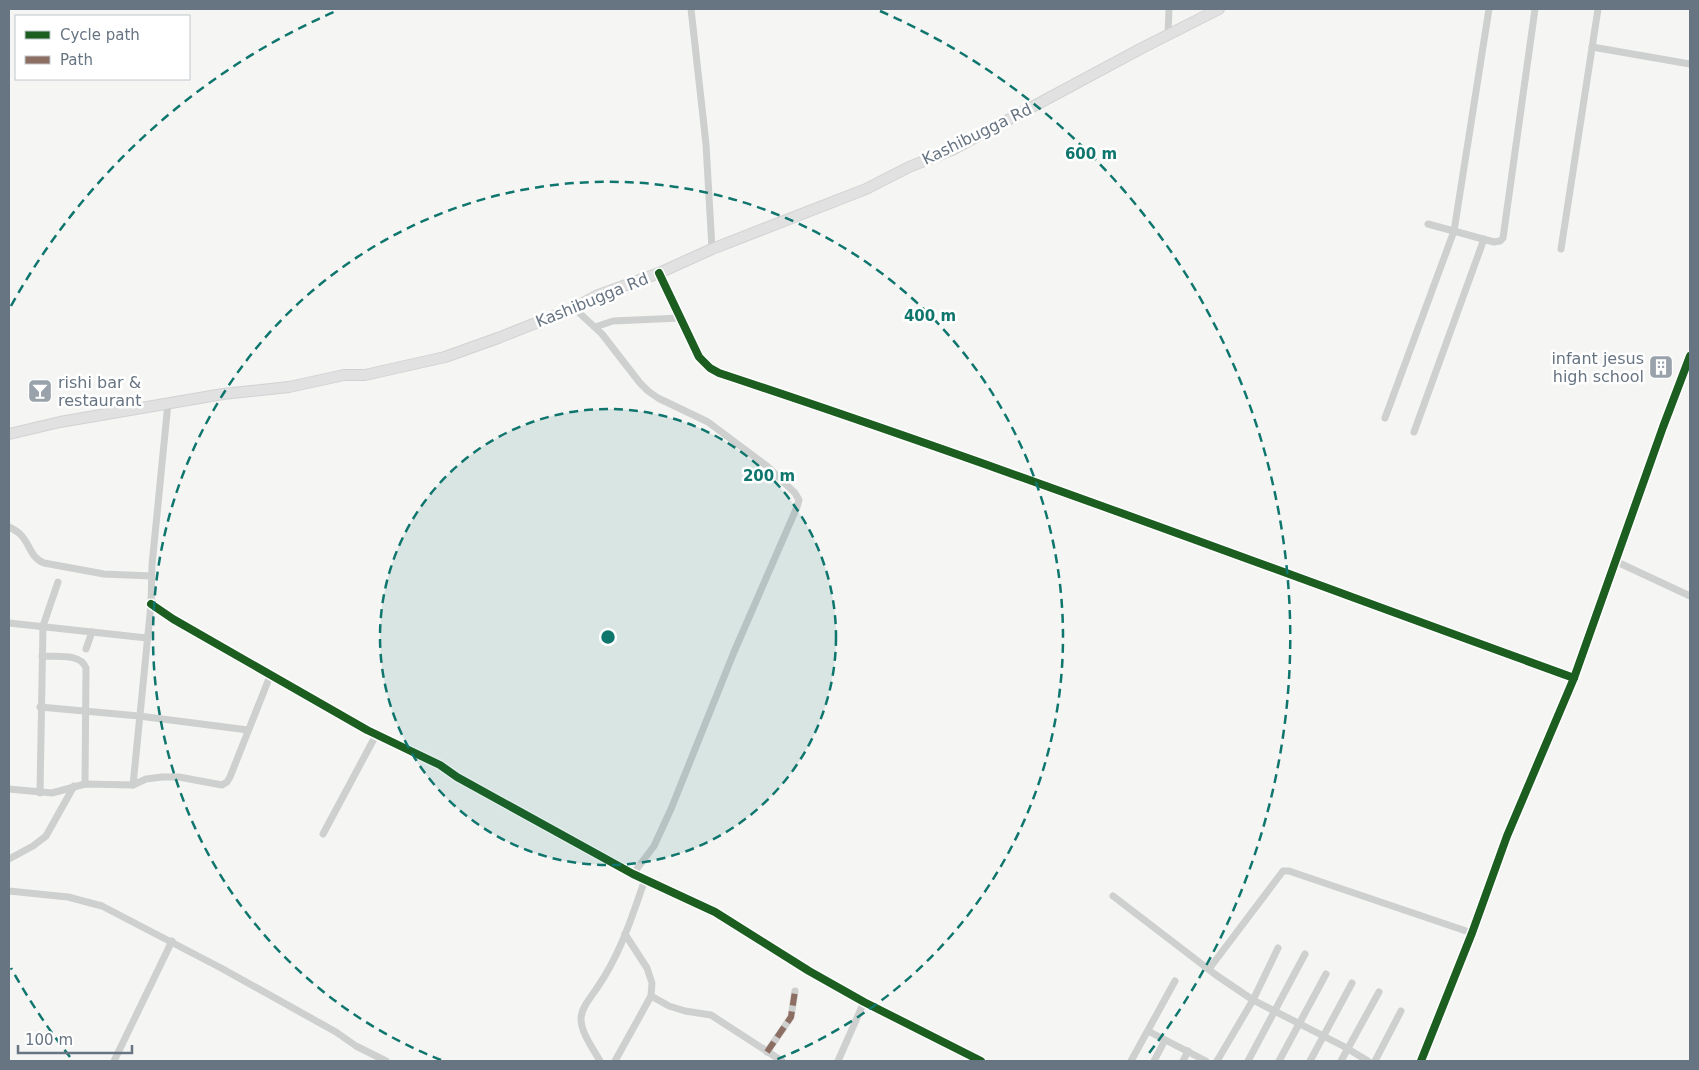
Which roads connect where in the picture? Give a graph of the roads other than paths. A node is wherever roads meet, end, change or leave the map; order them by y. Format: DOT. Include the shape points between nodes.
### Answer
graph roads {
  1 [pos="691,9"];
  2 [pos="1169,9"];
  3 [pos="1218,9"];
  4 [pos="1489,9"];
  5 [pos="1535,9"];
  6 [pos="1598,9"];
  7 [pos="1168,35"];
  8 [pos="1592,47"];
  9 [pos="1690,64"];
  10 [pos="1428,224"];
  11 [pos="1454,231"];
  12 [pos="1484,239"];
  13 [pos="712,249"];
  14 [pos="1561,249"];
  15 [pos="659,272"];
  16 [pos="574,308"];
  17 [pos="680,318"];
  18 [pos="595,328"];
  19 [pos="1690,356"];
  20 [pos="168,404"];
  21 [pos="1385,418"];
  22 [pos="1414,432"];
  23 [pos="9,434"];
  24 [pos="9,528"];
  25 [pos="1616,561"];
  26 [pos="151,576"];
  27 [pos="58,582"];
  28 [pos="1690,596"];
  29 [pos="151,604"];
  30 [pos="9,623"];
  31 [pos="43,626"];
  32 [pos="92,632"];
  33 [pos="147,638"];
  34 [pos="86,649"];
  35 [pos="42,656"];
  36 [pos="270,676"];
  37 [pos="1574,678"];
  38 [pos="40,707"];
  39 [pos="85,711"];
  40 [pos="139,716"];
  41 [pos="248,730"];
  42 [pos="376,735"];
  43 [pos="85,784"];
  44 [pos="133,785"];
  45 [pos="74,786"];
  46 [pos="9,789"];
  47 [pos="40,793"];
  48 [pos="323,834"];
  49 [pos="9,858"];
  50 [pos="633,874"];
  51 [pos="646,879"];
  52 [pos="9,891"];
  53 [pos="1113,896"];
  54 [pos="1472,933"];
  55 [pos="625,934"];
  56 [pos="172,941"];
  57 [pos="1278,948"];
  58 [pos="1305,954"];
  59 [pos="1209,969"];
  60 [pos="1326,974"];
  61 [pos="1175,981"];
  62 [pos="1352,983"];
  63 [pos="795,991"];
  64 [pos="1379,992"];
  65 [pos="651,996"];
  66 [pos="1252,1000"];
  67 [pos="864,1002"];
  68 [pos="1275,1011"];
  69 [pos="1401,1012"];
  70 [pos="1299,1023"];
  71 [pos="1148,1031"];
  72 [pos="1323,1036"];
  73 [pos="1165,1040"];
  74 [pos="1348,1049"];
  75 [pos="768,1052"];
  76 [pos="1188,1052"];
  77 [pos="972,1059"];
  78 [pos="114,1061"];
  79 [pos="386,1061"];
  80 [pos="600,1061"];
  81 [pos="615,1061"];
  82 [pos="782,1061"];
  83 [pos="838,1061"];
  84 [pos="981,1061"];
  85 [pos="1131,1061"];
  86 [pos="1154,1061"];
  87 [pos="1183,1061"];
  88 [pos="1206,1061"];
  89 [pos="1217,1061"];
  90 [pos="1248,1061"];
  91 [pos="1279,1061"];
  92 [pos="1310,1061"];
  93 [pos="1341,1061"];
  94 [pos="1368,1061"];
  95 [pos="1375,1061"];
  96 [pos="1421,1061"];
  1 -- 13 [label="street" via="706,144"];
  2 -- 7 [label="street"];
  3 -- 7 [label="main road, Kashibugga Rd"];
  4 -- 11 [label="street"];
  5 -- 12 [label="street" via="1505,232 1500,242"];
  6 -- 8 [label="street"];
  7 -- 13 [label="main road, Kashibugga Rd" via="952,150 909,167 866,190"];
  8 -- 9 [label="street"];
  8 -- 14 [label="street"];
  10 -- 11 [label="street"];
  11 -- 12 [label="street"];
  11 -- 21 [label="street"];
  12 -- 22 [label="street"];
  13 -- 15 [label="main road, Kashibugga Rd"];
  15 -- 16 [label="main road, Kashibugga Rd"];
  15 -- 17 [label="street"];
  16 -- 18 [label="street"];
  16 -- 20 [label="main road, Kashibugga Rd" via="445,357 365,375 344,375 290,387"];
  17 -- 18 [label="street" via="613,321"];
  17 -- 37 [label="street" via="699,357 719,373 1063,491"];
  18 -- 50 [label="street" via="648,391 708,422 767,466 796,493 798,500 671,809 654,846"];
  19 -- 25 [label="street"];
  20 -- 23 [label="main road, Kashibugga Rd"];
  20 -- 26 [label="street"];
  24 -- 26 [label="street" via="19,533 32,555 44,563 104,574"];
  25 -- 28 [label="street"];
  25 -- 37 [label="street"];
  26 -- 29 [label="street"];
  27 -- 31 [label="street"];
  29 -- 33 [label="street"];
  29 -- 36 [label="street"];
  30 -- 31 [label="street"];
  31 -- 32 [label="street"];
  31 -- 35 [label="street"];
  32 -- 33 [label="street"];
  32 -- 34 [label="street"];
  33 -- 40 [label="street"];
  35 -- 38 [label="street"];
  35 -- 39 [label="street" via="77,658 84,663"];
  36 -- 41 [label="street"];
  36 -- 42 [label="street"];
  37 -- 54 [label="street" via="1508,836"];
  38 -- 39 [label="street"];
  38 -- 47 [label="street"];
  39 -- 40 [label="street"];
  39 -- 43 [label="street"];
  40 -- 41 [label="street"];
  40 -- 44 [label="street"];
  41 -- 44 [label="street" via="227,782 162,777"];
  42 -- 48 [label="street"];
  42 -- 50 [label="street" via="440,765"];
  43 -- 44 [label="street"];
  43 -- 45 [label="street"];
  45 -- 47 [label="street"];
  45 -- 49 [label="street" via="46,836"];
  46 -- 47 [label="street"];
  50 -- 51 [label="street"];
  51 -- 55 [label="street"];
  51 -- 67 [label="street" via="715,912"];
  52 -- 56 [label="street" via="68,897 102,906"];
  53 -- 59 [label="street"];
  54 -- 59 [label="street" via="1283,871"];
  54 -- 96 [label="street"];
  55 -- 65 [label="street" via="647,968 652,983"];
  55 -- 80 [label="street" via="581,1018"];
  56 -- 78 [label="street"];
  56 -- 79 [label="street"];
  57 -- 66 [label="street"];
  58 -- 68 [label="street"];
  59 -- 66 [label="street"];
  60 -- 70 [label="street"];
  61 -- 71 [label="street"];
  62 -- 72 [label="street"];
  63 -- 75 [label="street" via="791,1017"];
  64 -- 74 [label="street"];
  65 -- 75 [label="street" via="669,1006 711,1015"];
  65 -- 81 [label="street"];
  66 -- 68 [label="street"];
  66 -- 89 [label="street"];
  67 -- 77 [label="street"];
  67 -- 83 [label="street"];
  68 -- 70 [label="street"];
  68 -- 90 [label="street"];
  69 -- 95 [label="street"];
  70 -- 72 [label="street"];
  70 -- 91 [label="street"];
  71 -- 73 [label="street"];
  71 -- 85 [label="street"];
  72 -- 74 [label="street"];
  72 -- 92 [label="street"];
  73 -- 76 [label="street"];
  73 -- 86 [label="street"];
  74 -- 93 [label="street"];
  74 -- 94 [label="street"];
  75 -- 82 [label="street"];
  76 -- 87 [label="street"];
  76 -- 88 [label="street"];
  77 -- 84 [label="street"];
}
